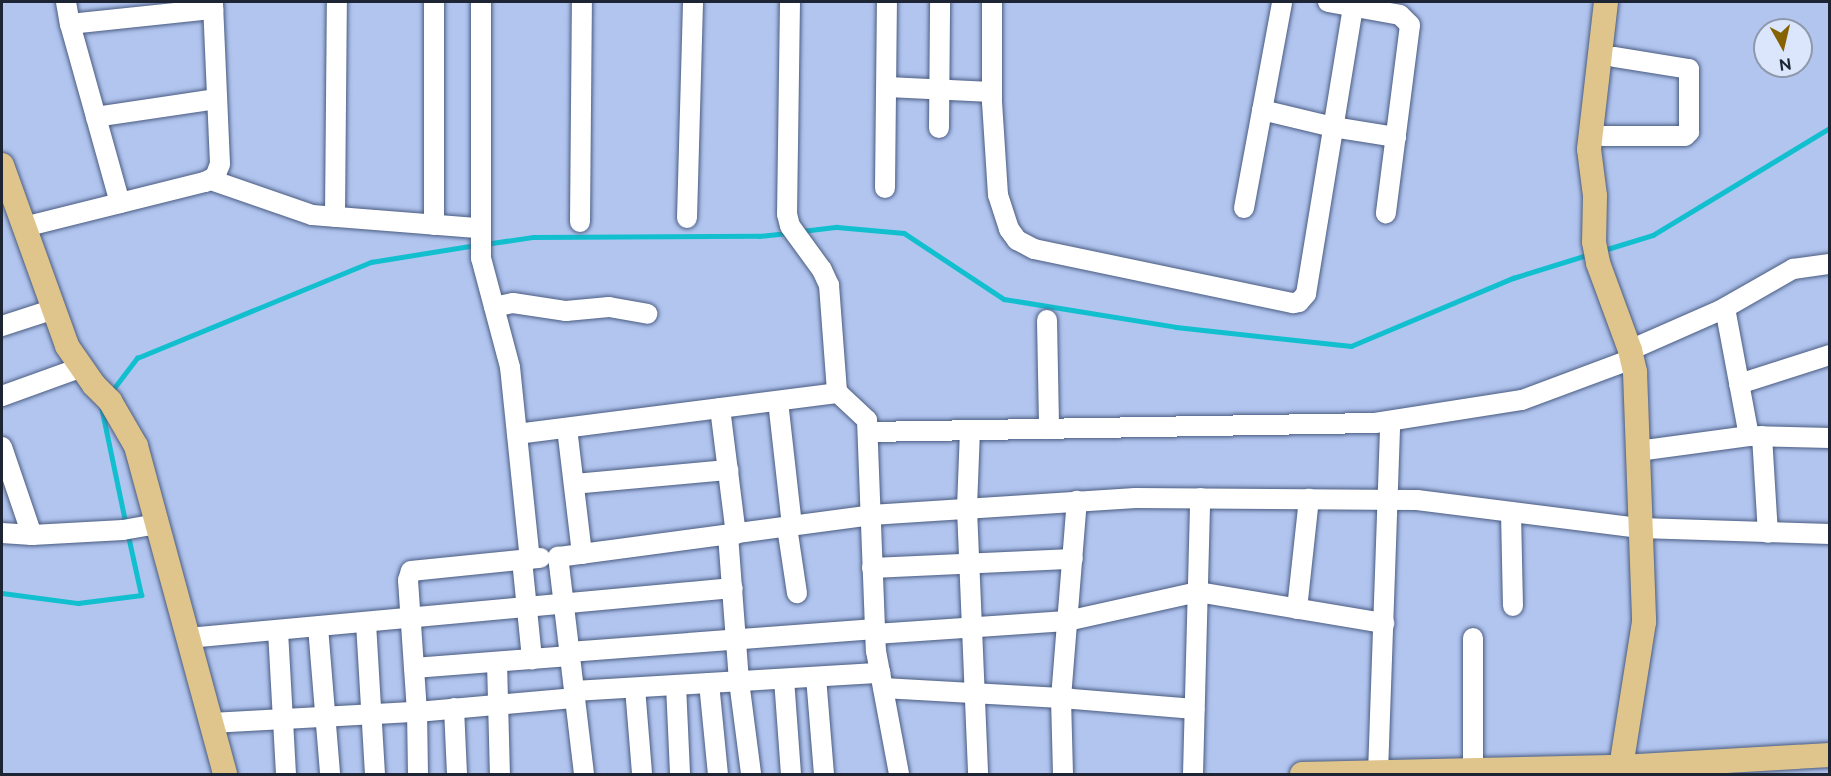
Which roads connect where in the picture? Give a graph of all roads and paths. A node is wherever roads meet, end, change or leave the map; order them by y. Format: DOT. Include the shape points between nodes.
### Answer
graph roads {
  1 [pos="66,2"];
  2 [pos="337,2"];
  3 [pos="434,2"];
  4 [pos="481,2"];
  5 [pos="582,2"];
  6 [pos="693,2"];
  7 [pos="790,2"];
  8 [pos="887,2"];
  9 [pos="940,2"];
  10 [pos="992,2"];
  11 [pos="1281,2"];
  12 [pos="1328,2"];
  13 [pos="1606,2"];
  14 [pos="1622,2"];
  15 [pos="213,5"];
  16 [pos="1353,6"];
  17 [pos="70,24"];
  18 [pos="1614,57"];
  19 [pos="886,87"];
  20 [pos="939,88"];
  21 [pos="992,92"];
  22 [pos="217,99"];
  23 [pos="1601,100"];
  24 [pos="1262,110"];
  25 [pos="96,117"];
  26 [pos="1333,127"];
  27 [pos="939,128"];
  28 [pos="1603,136"];
  29 [pos="1396,137"];
  30 [pos="2,165"];
  31 [pos="1594,177"];
  32 [pos="211,180"];
  33 [pos="885,188"];
  34 [pos="120,203"];
  35 [pos="1244,208"];
  36 [pos="1386,213"];
  37 [pos="335,217"];
  38 [pos="687,218"];
  39 [pos="580,222"];
  40 [pos="434,225"];
  41 [pos="24,226"];
  42 [pos="480,242"];
  43 [pos="1830,264"];
  44 [pos="494,307"];
  45 [pos="1725,308"];
  46 [pos="54,309"];
  47 [pos="647,314"];
  48 [pos="1047,320"];
  49 [pos="2,326"];
  50 [pos="1631,355"];
  51 [pos="1830,355"];
  52 [pos="95,384"];
  53 [pos="1739,384"];
  54 [pos="838,393"];
  55 [pos="2,396"];
  56 [pos="778,401"];
  57 [pos="720,408"];
  58 [pos="1390,421"];
  59 [pos="567,428"];
  60 [pos="1049,429"];
  61 [pos="970,430"];
  62 [pos="868,432"];
  63 [pos="517,434"];
  64 [pos="1755,436"];
  65 [pos="1830,438"];
  66 [pos="2,447"];
  67 [pos="1638,451"];
  68 [pos="728,470"];
  69 [pos="574,484"];
  70 [pos="1200,498"];
  71 [pos="1309,499"];
  72 [pos="1389,500"];
  73 [pos="1077,501"];
  74 [pos="967,508"];
  75 [pos="1511,512"];
  76 [pos="871,515"];
  77 [pos="152,525"];
  78 [pos="790,526"];
  79 [pos="1640,528"];
  80 [pos="2,533"];
  81 [pos="1768,533"];
  82 [pos="1830,534"];
  83 [pos="732,535"];
  84 [pos="32,536"];
  85 [pos="582,554"];
  86 [pos="558,557"];
  87 [pos="526,559"];
  88 [pos="1072,559"];
  89 [pos="969,563"];
  90 [pos="873,568"];
  91 [pos="733,588"];
  92 [pos="1198,592"];
  93 [pos="798,593"];
  94 [pos="564,603"];
  95 [pos="1512,606"];
  96 [pos="526,607"];
  97 [pos="1297,609"];
  98 [pos="411,619"];
  99 [pos="1067,621"];
  100 [pos="366,623"];
  101 [pos="1384,623"];
  102 [pos="318,627"];
  103 [pos="970,628"];
  104 [pos="278,631"];
  105 [pos="875,631"];
  106 [pos="188,638"];
  107 [pos="1473,638"];
  108 [pos="737,639"];
  109 [pos="570,654"];
  110 [pos="532,659"];
  111 [pos="497,662"];
  112 [pos="414,668"];
  113 [pos="816,677"];
  114 [pos="784,679"];
  115 [pos="881,680"];
  116 [pos="739,681"];
  117 [pos="709,683"];
  118 [pos="676,685"];
  119 [pos="635,688"];
  120 [pos="974,692"];
  121 [pos="574,695"];
  122 [pos="1061,698"];
  123 [pos="498,705"];
  124 [pos="454,708"];
  125 [pos="1195,709"];
  126 [pos="417,712"];
  127 [pos="371,714"];
  128 [pos="326,717"];
  129 [pos="281,719"];
  130 [pos="211,723"];
  131 [pos="1830,755"];
  132 [pos="1473,770"];
  133 [pos="1622,771"];
  134 [pos="1378,773"];
  135 [pos="225,774"];
  136 [pos="286,774"];
  137 [pos="330,774"];
  138 [pos="375,774"];
  139 [pos="418,774"];
  140 [pos="457,774"];
  141 [pos="500,774"];
  142 [pos="584,774"];
  143 [pos="642,774"];
  144 [pos="680,774"];
  145 [pos="717,774"];
  146 [pos="752,774"];
  147 [pos="791,774"];
  148 [pos="824,774"];
  149 [pos="899,774"];
  150 [pos="978,774"];
  151 [pos="1063,774"];
  152 [pos="1193,774"];
  153 [pos="1302,774"];
  1 -- 17 [label="street"];
  2 -- 37 [label="street"];
  3 -- 40 [label="street"];
  4 -- 42 [label="street"];
  5 -- 39 [label="street"];
  6 -- 38 [label="street"];
  7 -- 54 [label="street" via="787,214 790,226 829,285"];
  8 -- 19 [label="street"];
  9 -- 20 [label="street"];
  10 -- 21 [label="street"];
  11 -- 24 [label="street"];
  12 -- 16 [label="street"];
  13 -- 23 [label="main road"];
  14 -- 18 [label="main road"];
  15 -- 17 [label="street"];
  15 -- 22 [label="street"];
  16 -- 26 [label="street"];
  16 -- 29 [label="street" via="1400,15 1410,26"];
  17 -- 25 [label="street"];
  18 -- 23 [label="main road"];
  18 -- 28 [label="street" via="1689,69 1689,132 1685,136"];
  19 -- 20 [label="street"];
  19 -- 33 [label="street"];
  20 -- 21 [label="street"];
  20 -- 27 [label="street"];
  21 -- 26 [label="street" via="998,195 1009,229 1017,240 1034,249 1293,303 1306,294"];
  22 -- 25 [label="street"];
  22 -- 32 [label="street" via="220,164"];
  23 -- 28 [label="main road"];
  23 -- 31 [label="main road" via="1589,149"];
  24 -- 26 [label="street"];
  24 -- 35 [label="street"];
  25 -- 34 [label="street"];
  26 -- 29 [label="street"];
  28 -- 31 [label="main road"];
  29 -- 36 [label="street"];
  30 -- 41 [label="main road"];
  31 -- 50 [label="main road" via="1596,253"];
  32 -- 34 [label="street"];
  32 -- 37 [label="street" via="301,212"];
  34 -- 41 [label="street"];
  37 -- 40 [label="street"];
  40 -- 42 [label="street"];
  41 -- 46 [label="main road"];
  42 -- 44 [label="street"];
  43 -- 45 [label="street" via="1788,271"];
  44 -- 47 [label="street" via="513,303 566,311 609,307"];
  44 -- 63 [label="street" via="510,367"];
  45 -- 50 [label="street"];
  45 -- 53 [label="street"];
  46 -- 49 [label="street"];
  46 -- 52 [label="main road" via="67,346"];
  48 -- 60 [label="street"];
  50 -- 58 [label="street" via="1522,400"];
  50 -- 67 [label="main road"];
  51 -- 53 [label="street"];
  52 -- 55 [label="street"];
  52 -- 77 [label="main road" via="136,446"];
  53 -- 64 [label="street"];
  54 -- 56 [label="street"];
  54 -- 62 [label="street" via="867,420"];
  56 -- 57 [label="street"];
  56 -- 78 [label="street"];
  57 -- 59 [label="street"];
  57 -- 68 [label="street"];
  58 -- 60 [label="street"];
  58 -- 72 [label="street"];
  59 -- 63 [label="street"];
  59 -- 69 [label="street"];
  60 -- 61 [label="street"];
  61 -- 62 [label="street"];
  61 -- 74 [label="street"];
  62 -- 76 [label="street"];
  63 -- 87 [label="street"];
  64 -- 65 [label="street"];
  64 -- 67 [label="street"];
  64 -- 81 [label="street"];
  66 -- 84 [label="street"];
  67 -- 79 [label="main road"];
  68 -- 69 [label="street"];
  68 -- 83 [label="street"];
  69 -- 85 [label="street"];
  70 -- 71 [label="street"];
  70 -- 73 [label="street"];
  70 -- 92 [label="street"];
  71 -- 72 [label="street"];
  71 -- 97 [label="street"];
  72 -- 75 [label="street"];
  72 -- 101 [label="street"];
  73 -- 74 [label="street"];
  73 -- 88 [label="street"];
  74 -- 76 [label="street"];
  74 -- 89 [label="street"];
  75 -- 79 [label="street"];
  75 -- 95 [label="street"];
  76 -- 78 [label="street"];
  76 -- 90 [label="street"];
  77 -- 84 [label="street"];
  77 -- 106 [label="main road"];
  78 -- 83 [label="street"];
  78 -- 93 [label="street"];
  79 -- 81 [label="street"];
  79 -- 133 [label="main road" via="1644,622"];
  80 -- 84 [label="street"];
  81 -- 82 [label="street"];
  83 -- 85 [label="street"];
  83 -- 91 [label="street"];
  85 -- 86 [label="street"];
  86 -- 87 [label="street"];
  86 -- 94 [label="street"];
  87 -- 96 [label="street"];
  87 -- 98 [label="street" via="411,571"];
  88 -- 89 [label="street"];
  88 -- 99 [label="street"];
  89 -- 90 [label="street"];
  89 -- 103 [label="street"];
  90 -- 105 [label="street"];
  91 -- 94 [label="street"];
  91 -- 108 [label="street"];
  92 -- 97 [label="street"];
  92 -- 99 [label="street"];
  92 -- 125 [label="street"];
  94 -- 96 [label="street"];
  94 -- 109 [label="street"];
  96 -- 98 [label="street"];
  96 -- 110 [label="street"];
  97 -- 101 [label="street"];
  98 -- 100 [label="street"];
  98 -- 112 [label="street"];
  99 -- 103 [label="street"];
  99 -- 122 [label="street"];
  100 -- 102 [label="street"];
  100 -- 127 [label="street"];
  101 -- 134 [label="street"];
  102 -- 104 [label="street"];
  102 -- 128 [label="street"];
  103 -- 105 [label="street"];
  103 -- 120 [label="street"];
  104 -- 106 [label="street"];
  104 -- 129 [label="street"];
  105 -- 108 [label="street"];
  105 -- 115 [label="street"];
  106 -- 130 [label="main road"];
  107 -- 132 [label="street"];
  108 -- 109 [label="street"];
  108 -- 116 [label="street"];
  109 -- 110 [label="street"];
  109 -- 121 [label="street"];
  110 -- 111 [label="street"];
  111 -- 112 [label="street"];
  111 -- 123 [label="street"];
  112 -- 126 [label="street"];
  113 -- 114 [label="street"];
  113 -- 115 [label="street"];
  113 -- 148 [label="street"];
  114 -- 116 [label="street"];
  114 -- 147 [label="street"];
  115 -- 120 [label="street"];
  115 -- 149 [label="street"];
  116 -- 117 [label="street"];
  116 -- 146 [label="street"];
  117 -- 118 [label="street"];
  117 -- 145 [label="street"];
  118 -- 119 [label="street"];
  118 -- 144 [label="street"];
  119 -- 121 [label="street"];
  119 -- 143 [label="street"];
  120 -- 122 [label="street"];
  120 -- 150 [label="street"];
  121 -- 123 [label="street"];
  121 -- 142 [label="street"];
  122 -- 125 [label="street"];
  122 -- 151 [label="street"];
  123 -- 124 [label="street"];
  123 -- 141 [label="street"];
  124 -- 126 [label="street"];
  124 -- 140 [label="street"];
  125 -- 152 [label="street"];
  126 -- 127 [label="street"];
  126 -- 139 [label="street"];
  127 -- 128 [label="street"];
  127 -- 138 [label="street"];
  128 -- 129 [label="street"];
  128 -- 137 [label="street"];
  129 -- 130 [label="street"];
  129 -- 136 [label="street"];
  130 -- 135 [label="main road"];
  131 -- 133 [label="main road"];
  132 -- 133 [label="main road"];
  132 -- 134 [label="main road"];
  134 -- 153 [label="main road"];
}
